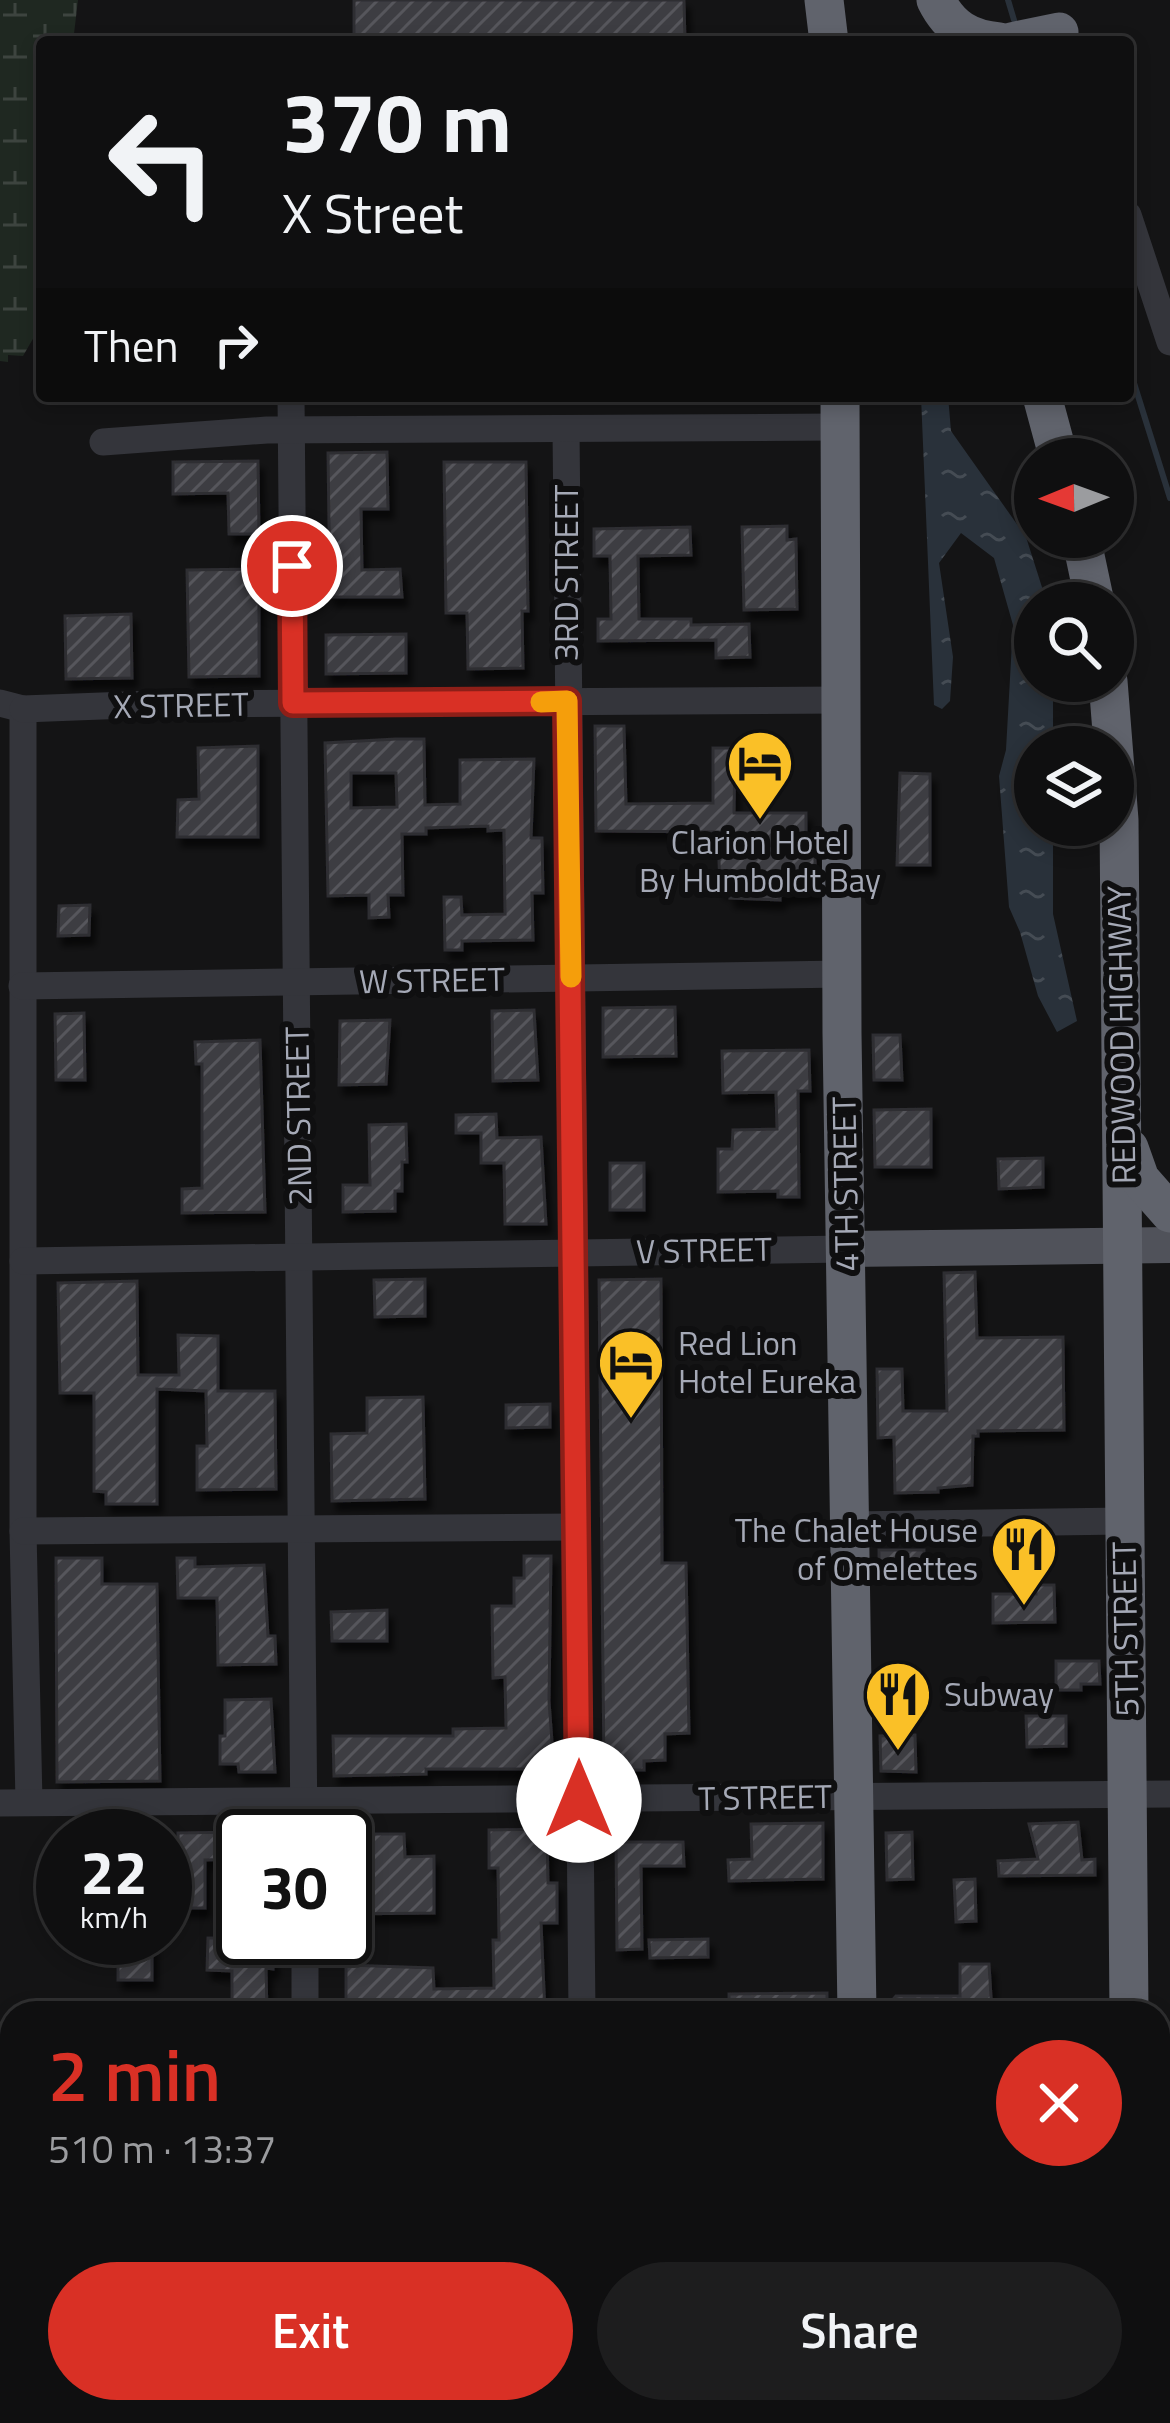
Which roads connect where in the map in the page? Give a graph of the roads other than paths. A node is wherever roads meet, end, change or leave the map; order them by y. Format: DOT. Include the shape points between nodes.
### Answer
graph roads {
  1 [pos="808,0"];
  2 [pos="824,0"];
  3 [pos="923,0"];
  4 [pos="937,0"];
  5 [pos="811,36"];
  6 [pos="828,36"];
  7 [pos="933,36"];
  8 [pos="971,36"];
  9 [pos="1134,233"];
  10 [pos="1170,342"];
  11 [pos="291,402"];
  12 [pos="1044,402"];
  13 [pos="840,411"];
  14 [pos="566,429"];
  15 [pos="292,430"];
  16 [pos="1053,438"];
  17 [pos="103,442"];
  18 [pos="843,700"];
  19 [pos="567,701"];
  20 [pos="1110,702"];
  21 [pos="293,703"];
  22 [pos="11,706"];
  23 [pos="843,974"];
  24 [pos="571,977"];
  25 [pos="296,982"];
  26 [pos="22,986"];
  27 [pos="1123,1124"];
  28 [pos="1170,1213"];
  29 [pos="1124,1245"];
  30 [pos="1170,1245"];
  31 [pos="846,1249"];
  32 [pos="574,1252"];
  33 [pos="299,1258"];
  34 [pos="22,1261"];
  35 [pos="1124,1521"];
  36 [pos="850,1525"];
  37 [pos="577,1527"];
  38 [pos="302,1528"];
  39 [pos="23,1531"];
  40 [pos="1170,1794"];
  41 [pos="1127,1795"];
  42 [pos="855,1796"];
  43 [pos="579,1800"];
  44 [pos="305,1801"];
  45 [pos="10,1805"];
  46 [pos="305,1809"];
  47 [pos="304,1965"];
  48 [pos="305,2001"];
  49 [pos="582,2001"];
  50 [pos="857,2001"];
  51 [pos="1129,2001"];
  1 -- 5 [label="highway"];
  2 -- 6 [label="highway"];
  3 -- 7 [label="highway"];
  4 -- 8 [label="highway"];
  9 -- 10 [label="street"];
  11 -- 15 [label="street, 2ND STREET"];
  12 -- 16 [label="highway"];
  13 -- 14 [label="street"];
  13 -- 18 [label="highway, 4TH STREET"];
  14 -- 15 [label="street"];
  14 -- 19 [label="street, 3RD STREET"];
  15 -- 17 [label="street"];
  15 -- 21 [label="street, 2ND STREET"];
  18 -- 19 [label="street, X STREET"];
  18 -- 23 [label="highway, 4TH STREET"];
  19 -- 21 [label="street, X STREET"];
  19 -- 24 [label="street, 3RD STREET"];
  20 -- 27 [label="highway, REDWOOD HIGHWAY"];
  21 -- 22 [label="street, X STREET"];
  21 -- 25 [label="street, 2ND STREET"];
  22 -- 26 [label="street"];
  23 -- 24 [label="street, W STREET"];
  23 -- 31 [label="highway, 4TH STREET"];
  24 -- 25 [label="street, W STREET"];
  24 -- 32 [label="street, 3RD STREET"];
  25 -- 26 [label="street, W STREET"];
  25 -- 33 [label="street, 2ND STREET"];
  26 -- 34 [label="street"];
  27 -- 28 [label="highway" via="1140,1179"];
  27 -- 29 [label="highway, REDWOOD HIGHWAY"];
  29 -- 30 [label="main road, V STREET"];
  29 -- 31 [label="main road, V STREET"];
  29 -- 35 [label="highway, 5TH STREET"];
  31 -- 32 [label="street, V STREET"];
  31 -- 36 [label="highway, 4TH STREET"];
  32 -- 33 [label="street, V STREET"];
  32 -- 37 [label="street, 3RD STREET"];
  33 -- 34 [label="street, V STREET"];
  33 -- 38 [label="street, 2ND STREET"];
  34 -- 39 [label="street"];
  35 -- 36 [label="street"];
  35 -- 41 [label="highway, 5TH STREET"];
  36 -- 42 [label="highway, 4TH STREET"];
  37 -- 38 [label="street"];
  37 -- 43 [label="street, 3RD STREET"];
  38 -- 39 [label="street"];
  38 -- 44 [label="street, 2ND STREET"];
  39 -- 45 [label="street"];
  40 -- 41 [label="street, T STREET"];
  41 -- 42 [label="street, T STREET"];
  41 -- 51 [label="highway, 5TH STREET"];
  42 -- 43 [label="street, T STREET"];
  42 -- 50 [label="highway, 4TH STREET"];
  43 -- 44 [label="street, T STREET"];
  43 -- 49 [label="street, 3RD STREET"];
  44 -- 45 [label="street, T STREET"];
  44 -- 46 [label="street, 2ND STREET"];
  47 -- 48 [label="street"];
}
